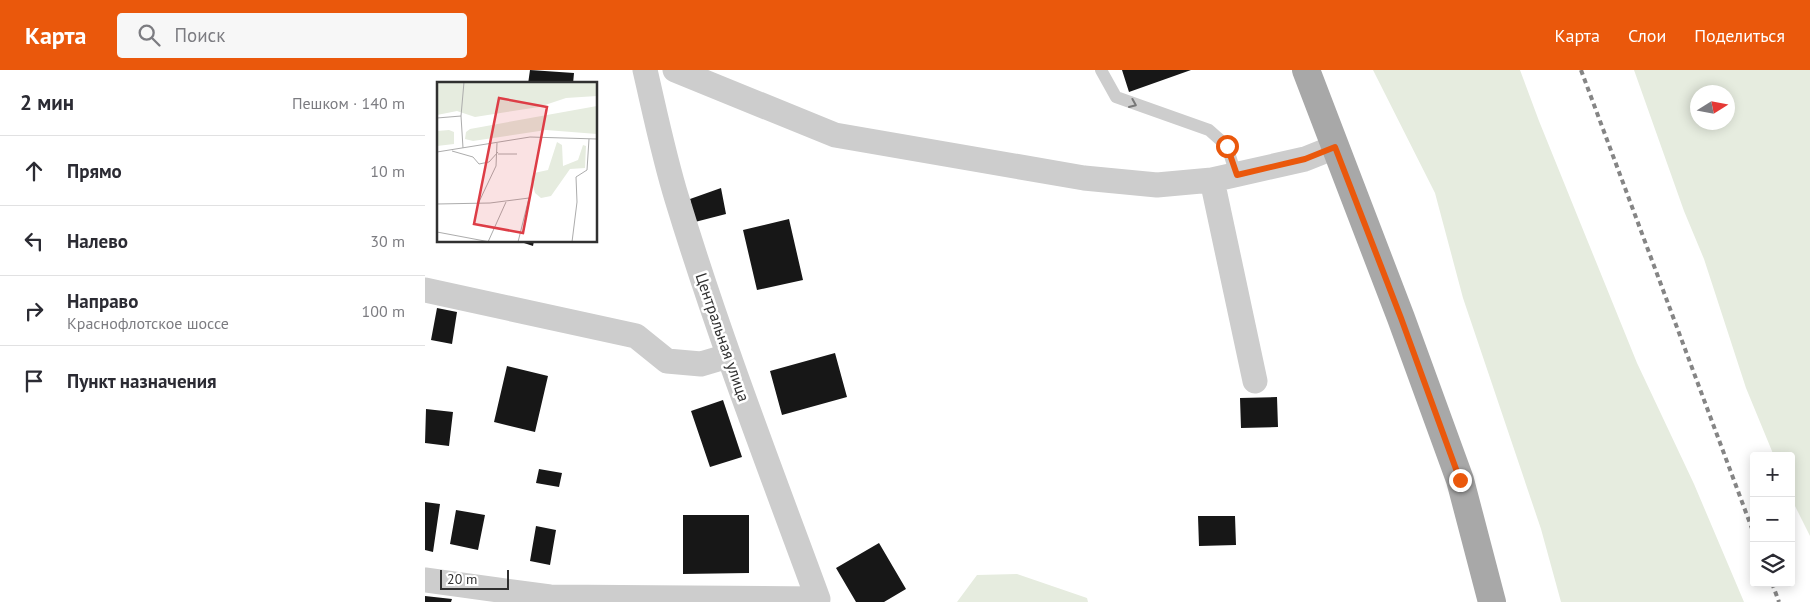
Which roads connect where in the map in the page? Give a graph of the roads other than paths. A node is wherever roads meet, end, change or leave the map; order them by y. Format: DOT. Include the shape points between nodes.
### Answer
graph roads {
  1 [pos="647,70"];
  2 [pos="675,70"];
  3 [pos="1101,70"];
  4 [pos="1306,70"];
  5 [pos="1335,147"];
  6 [pos="1237,175"];
  7 [pos="1212,180"];
  8 [pos="425,290"];
  9 [pos="728,356"];
  10 [pos="1255,381"];
  11 [pos="425,580"];
  12 [pos="1492,602"];
  1 -- 9 [label="street, Центральная улица" via="677,197"];
  2 -- 7 [label="street" via="835,135 1084,178 1157,185"];
  3 -- 6 [label="lane, one-way" via="1116,97 1209,130 1227,146"];
  4 -- 5 [label="main road"];
  5 -- 6 [label="street" via="1305,159"];
  5 -- 12 [label="main road" via="1460,480"];
  6 -- 7 [label="street"];
  7 -- 10 [label="street"];
  8 -- 9 [label="street" via="636,336 667,361 701,364"];
  9 -- 11 [label="street, Центральная улица" via="818,599 550,597"];
}
